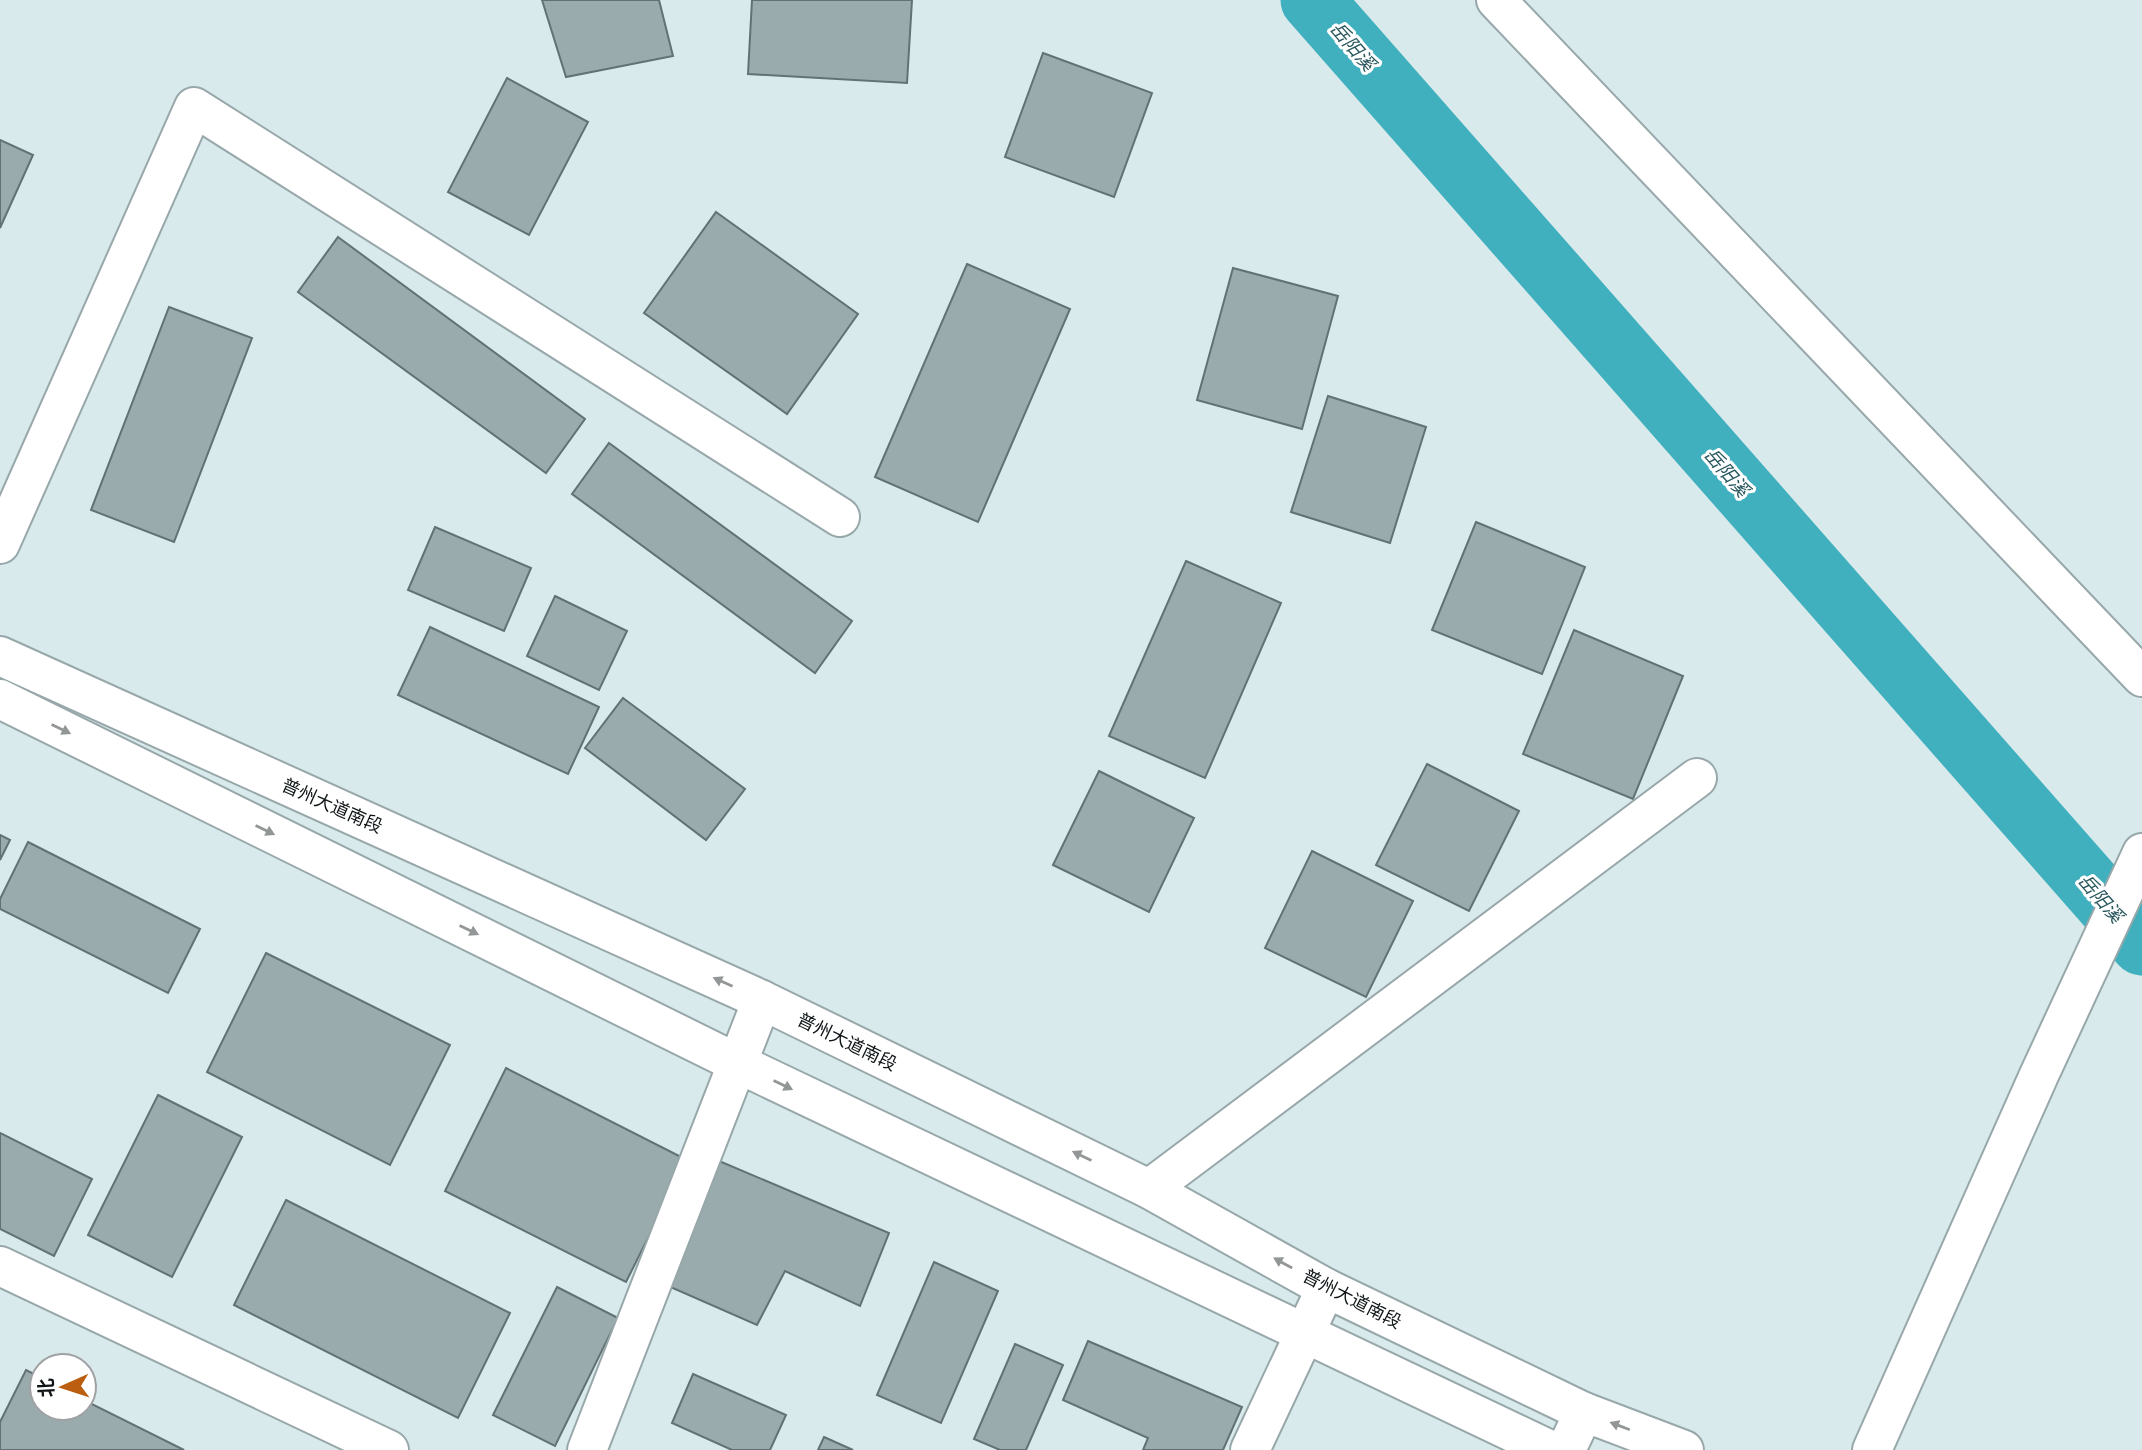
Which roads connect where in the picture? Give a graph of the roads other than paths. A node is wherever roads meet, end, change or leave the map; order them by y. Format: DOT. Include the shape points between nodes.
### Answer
graph roads {
  1 [pos="1496,0"];
  2 [pos="840,517"];
  3 [pos="0,544"];
  4 [pos="0,656"];
  5 [pos="2142,677"];
  6 [pos="0,699"];
  7 [pos="1698,778"];
  8 [pos="2142,853"];
  9 [pos="762,1000"];
  10 [pos="737,1063"];
  11 [pos="1149,1189"];
  12 [pos="0,1266"];
  13 [pos="1326,1288"];
  14 [pos="1305,1334"];
  15 [pos="1584,1412"];
  16 [pos="389,1450"];
  17 [pos="587,1450"];
  18 [pos="1250,1450"];
  19 [pos="1550,1450"];
  20 [pos="1566,1450"];
  21 [pos="1684,1450"];
  22 [pos="1872,1450"];
  1 -- 5 [label="main road"];
  2 -- 3 [label="main road" via="194,107"];
  9 -- 4 [label="main road, 普州大道南段, one-way"];
  6 -- 10 [label="main road, one-way"];
  7 -- 11 [label="main road"];
  8 -- 22 [label="main road"];
  9 -- 10 [label="main road"];
  11 -- 9 [label="main road, 普州大道南段, one-way"];
  10 -- 14 [label="main road, one-way"];
  10 -- 17 [label="main road"];
  13 -- 11 [label="main road, 普州大道南段, one-way"];
  12 -- 16 [label="main road"];
  13 -- 14 [label="main road"];
  13 -- 15 [label="main road, 普州大道南段"];
  14 -- 18 [label="main road"];
  14 -- 19 [label="main road"];
  15 -- 20 [label="main road"];
  21 -- 15 [label="main road, 普州大道南段, one-way"];
}
